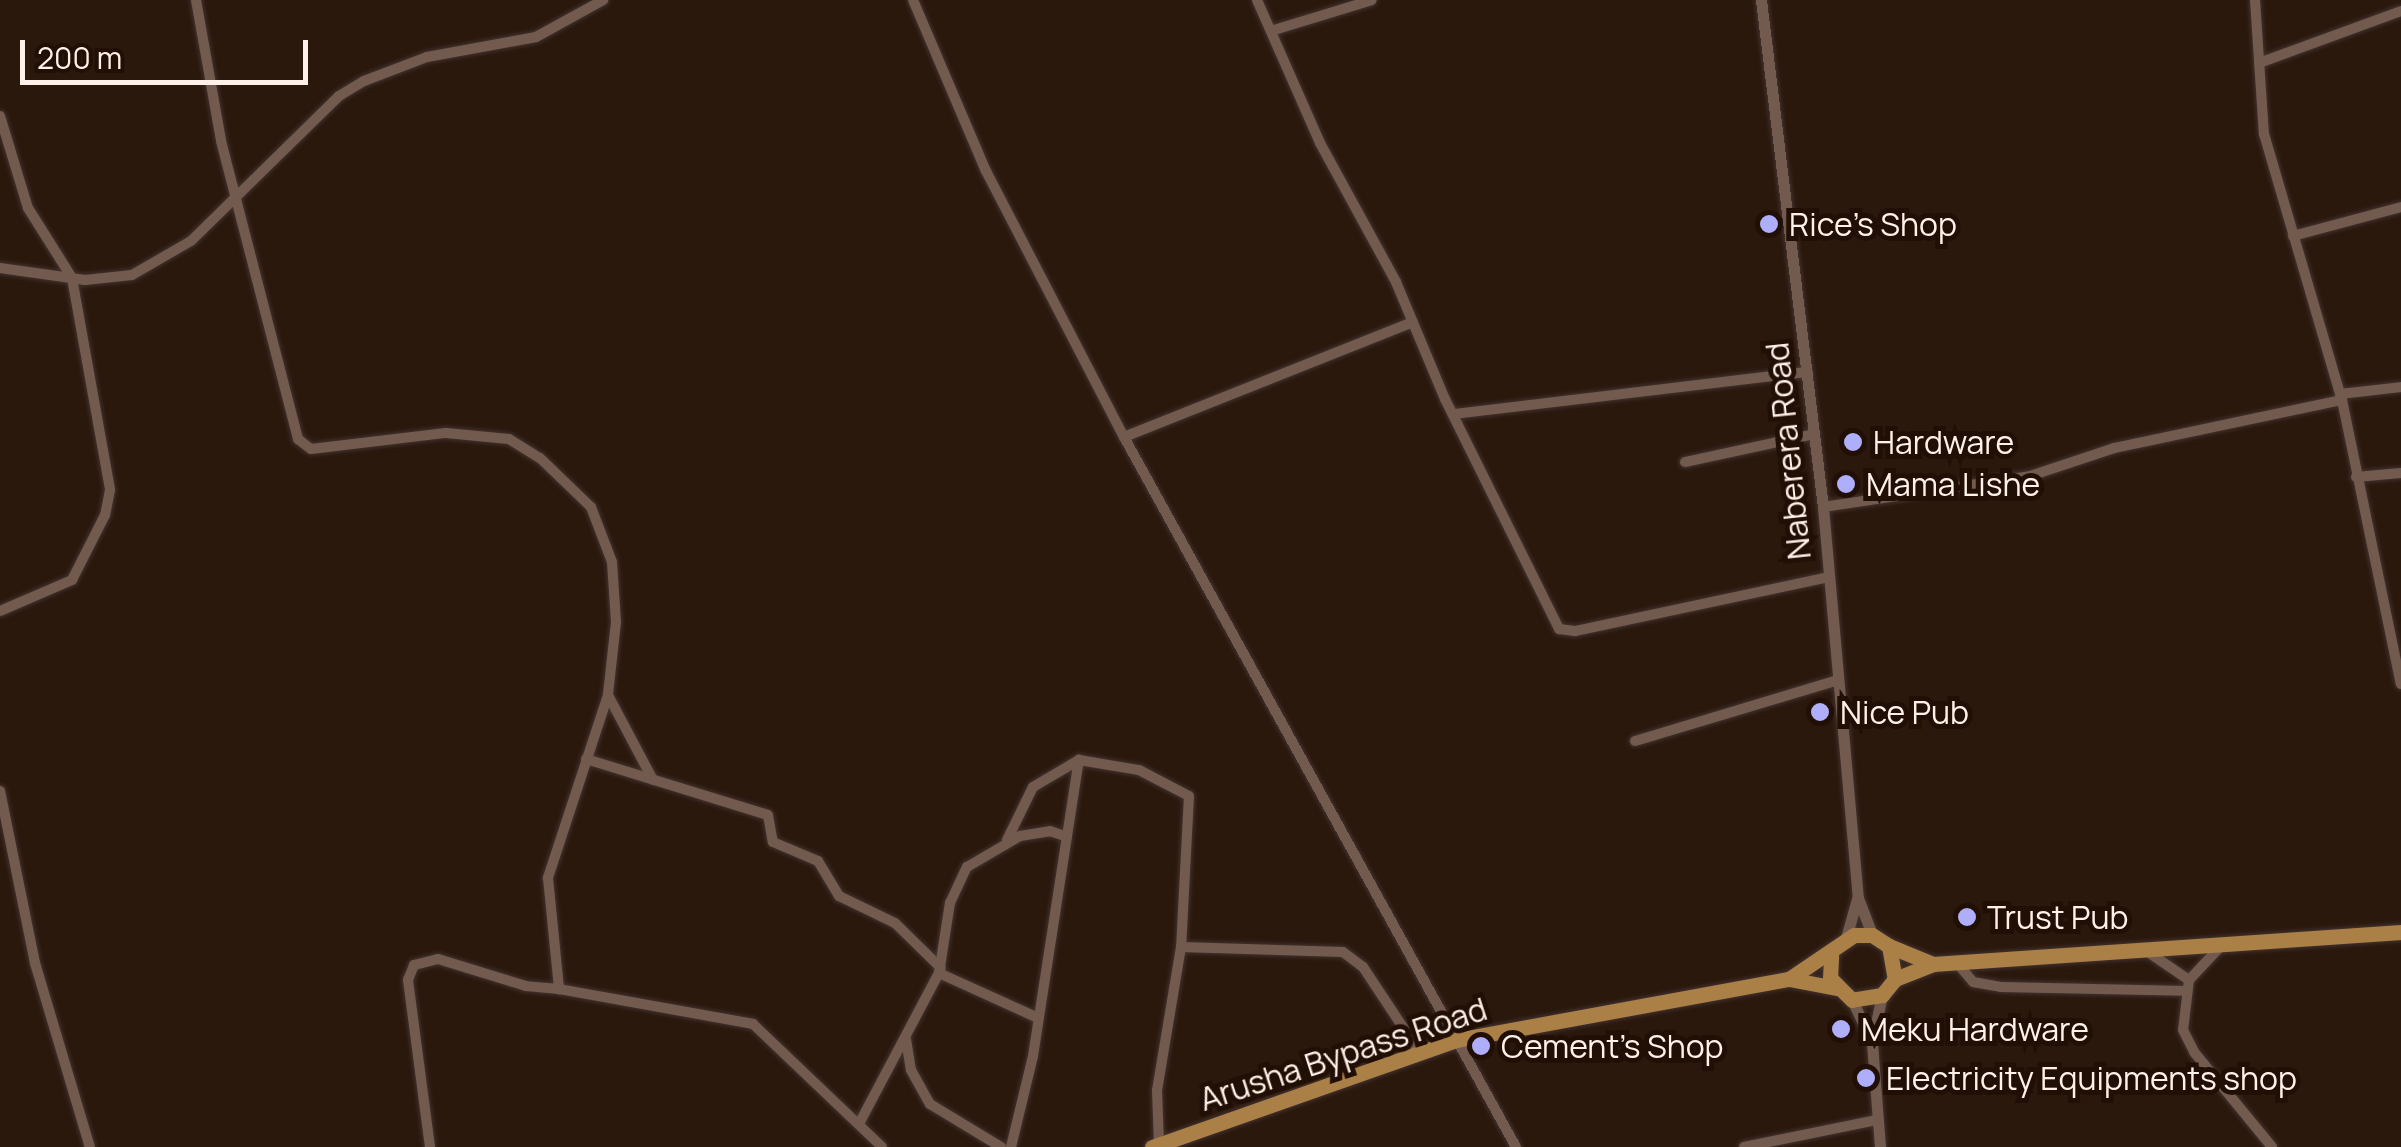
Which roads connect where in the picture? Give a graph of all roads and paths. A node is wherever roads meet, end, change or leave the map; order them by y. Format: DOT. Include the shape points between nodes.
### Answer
graph roads {
  1 [pos="196,0"];
  2 [pos="603,0"];
  3 [pos="913,0"];
  4 [pos="1257,0"];
  5 [pos="1372,0"];
  6 [pos="1760,0"];
  7 [pos="2255,0"];
  8 [pos="2401,11"];
  9 [pos="1274,30"];
  10 [pos="2260,63"];
  11 [pos="0,116"];
  12 [pos="236,199"];
  13 [pos="2401,207"];
  14 [pos="2293,236"];
  15 [pos="0,268"];
  16 [pos="72,278"];
  17 [pos="1413,322"];
  18 [pos="1808,372"];
  19 [pos="2401,387"];
  20 [pos="2341,397"];
  21 [pos="1454,414"];
  22 [pos="1815,434"];
  23 [pos="1124,437"];
  24 [pos="1685,462"];
  25 [pos="2401,473"];
  26 [pos="2356,477"];
  27 [pos="1823,508"];
  28 [pos="1828,577"];
  29 [pos="0,611"];
  30 [pos="2398,658"];
  31 [pos="1838,680"];
  32 [pos="2401,684"];
  33 [pos="608,695"];
  34 [pos="1636,741"];
  35 [pos="586,759"];
  36 [pos="1079,760"];
  37 [pos="652,780"];
  38 [pos="0,790"];
  39 [pos="1067,837"];
  40 [pos="1006,840"];
  41 [pos="1858,898"];
  42 [pos="2401,932"];
  43 [pos="1872,935"];
  44 [pos="1846,938"];
  45 [pos="1889,946"];
  46 [pos="1181,947"];
  47 [pos="2220,947"];
  48 [pos="2145,950"];
  49 [pos="1831,956"];
  50 [pos="1933,964"];
  51 [pos="1958,964"];
  52 [pos="940,971"];
  53 [pos="1894,978"];
  54 [pos="1789,979"];
  55 [pos="2188,986"];
  56 [pos="1836,988"];
  57 [pos="559,989"];
  58 [pos="1882,995"];
  59 [pos="1852,1000"];
  60 [pos="1038,1018"];
  61 [pos="905,1038"];
  62 [pos="1456,1040"];
  63 [pos="1872,1042"];
  64 [pos="1420,1053"];
  65 [pos="1877,1120"];
  66 [pos="860,1122"];
  67 [pos="1155,1146"];
  68 [pos="90,1147"];
  69 [pos="430,1147"];
  70 [pos="882,1147"];
  71 [pos="1000,1147"];
  72 [pos="1011,1147"];
  73 [pos="1516,1147"];
  74 [pos="1744,1147"];
  75 [pos="1880,1147"];
  76 [pos="2272,1147"];
  1 -- 12 [label="street"];
  2 -- 12 [label="street" via="536,36 427,57 364,81 339,96"];
  3 -- 23 [label="street" via="986,170"];
  4 -- 9 [label="street"];
  5 -- 9 [label="street"];
  6 -- 18 [label="street, Naberera Road"];
  7 -- 10 [label="street"];
  8 -- 10 [label="street"];
  9 -- 17 [label="street" via="1320,143"];
  10 -- 14 [label="street" via="2264,134"];
  11 -- 16 [label="street" via="28,208"];
  12 -- 16 [label="street" via="191,241 137,273"];
  12 -- 33 [label="street" via="305,447 484,432 540,458 590,507 617,590"];
  13 -- 14 [label="street"];
  14 -- 20 [label="street"];
  15 -- 16 [label="street"];
  16 -- 29 [label="street" via="109,506 72,580"];
  17 -- 21 [label="street"];
  17 -- 23 [label="street"];
  18 -- 21 [label="street"];
  18 -- 22 [label="street, Naberera Road"];
  19 -- 20 [label="street"];
  20 -- 26 [label="street"];
  20 -- 27 [label="street" via="2114,448 2042,474"];
  21 -- 28 [label="street" via="1559,628 1575,631"];
  22 -- 24 [label="street"];
  22 -- 27 [label="street, Naberera Road"];
  23 -- 62 [label="street"];
  25 -- 26 [label="street"];
  26 -- 30 [label="street"];
  27 -- 28 [label="street, Naberera Road"];
  28 -- 31 [label="street, Naberera Road"];
  30 -- 32 [label="street"];
  31 -- 34 [label="street"];
  31 -- 41 [label="street, Naberera Road"];
  33 -- 35 [label="street"];
  33 -- 37 [label="street"];
  35 -- 37 [label="street"];
  35 -- 57 [label="street" via="548,878"];
  36 -- 39 [label="street"];
  36 -- 40 [label="street" via="1033,788"];
  36 -- 46 [label="street" via="1139,770 1188,796"];
  37 -- 52 [label="street" via="771,816 773,842 818,861 839,896 894,923"];
  38 -- 68 [label="street" via="34,963"];
  39 -- 40 [label="street" via="1036,831"];
  39 -- 60 [label="street"];
  40 -- 52 [label="street" via="967,866 958,881"];
  41 -- 43 [label="street, Naberera Road"];
  41 -- 44 [label="street, Naberera Road"];
  42 -- 47 [label="main road"];
  43 -- 44 [label="main road"];
  43 -- 45 [label="main road"];
  44 -- 49 [label="main road, Arusha Bypass Road"];
  45 -- 50 [label="main road"];
  45 -- 53 [label="main road"];
  46 -- 64 [label="street" via="1343,952 1362,968"];
  46 -- 67 [label="street" via="1160,1058"];
  47 -- 48 [label="main road"];
  47 -- 55 [label="street"];
  48 -- 51 [label="main road"];
  48 -- 55 [label="street"];
  49 -- 54 [label="main road, Arusha Bypass Road"];
  49 -- 56 [label="main road"];
  50 -- 51 [label="main road"];
  50 -- 53 [label="main road"];
  51 -- 55 [label="street" via="1973,982 2019,990"];
  52 -- 60 [label="street"];
  52 -- 61 [label="street"];
  53 -- 58 [label="main road"];
  54 -- 56 [label="main road, Arusha Bypass Road"];
  54 -- 62 [label="main road, Arusha Bypass Road"];
  55 -- 76 [label="street" via="2180,1011 2189,1045"];
  56 -- 59 [label="main road, Arusha Bypass Road"];
  57 -- 66 [label="street" via="754,1024"];
  57 -- 69 [label="street" via="526,986 438,959 414,965 408,980"];
  58 -- 59 [label="main road"];
  58 -- 63 [label="street"];
  59 -- 63 [label="street"];
  60 -- 72 [label="street"];
  61 -- 66 [label="street"];
  61 -- 71 [label="street" via="911,1070 930,1104"];
  62 -- 64 [label="main road, Arusha Bypass Road"];
  62 -- 73 [label="street"];
  63 -- 65 [label="street"];
  64 -- 67 [label="main road, Arusha Bypass Road"];
  65 -- 74 [label="street"];
  65 -- 75 [label="street"];
  66 -- 70 [label="street"];
}
